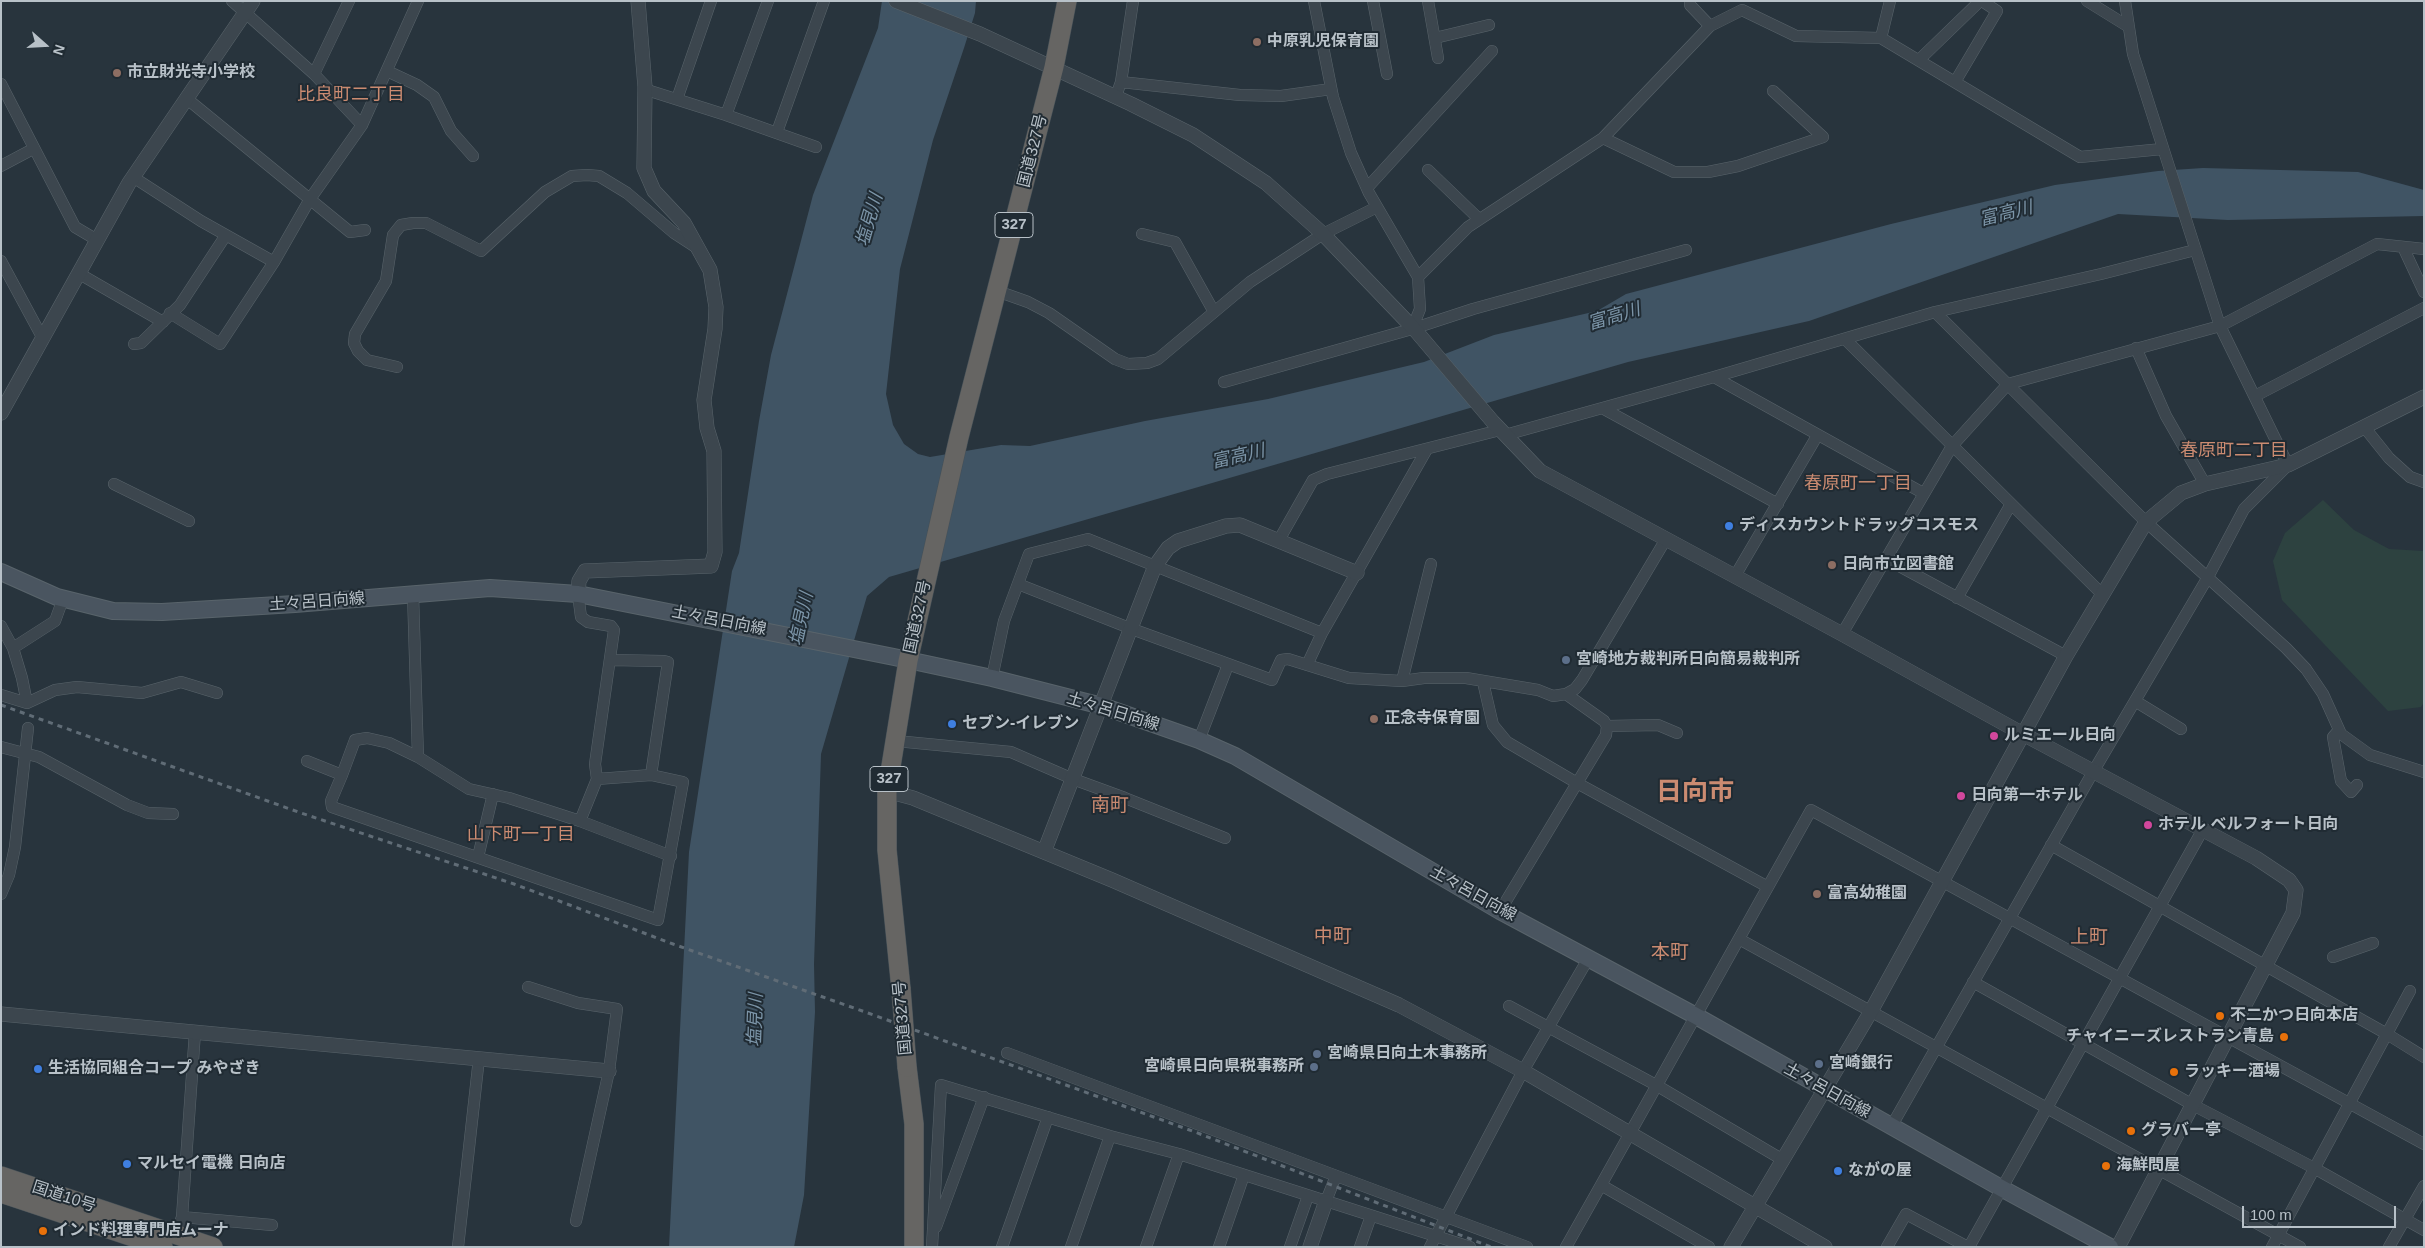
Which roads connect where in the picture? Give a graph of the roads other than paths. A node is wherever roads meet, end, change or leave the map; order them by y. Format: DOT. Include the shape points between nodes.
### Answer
graph roads {
  1 [pos="232,1"];
  2 [pos="349,1"];
  3 [pos="418,1"];
  4 [pos="638,1"];
  5 [pos="712,1"];
  6 [pos="768,1"];
  7 [pos="824,1"];
  8 [pos="896,1"];
  9 [pos="1067,1"];
  10 [pos="1133,1"];
  11 [pos="1314,1"];
  12 [pos="1374,1"];
  13 [pos="1428,1"];
  14 [pos="1690,1"];
  15 [pos="1890,1"];
  16 [pos="1981,1"];
  17 [pos="2087,1"];
  18 [pos="2125,1"];
  19 [pos="249,7"];
  20 [pos="1489,25"];
  21 [pos="1710,26"];
  22 [pos="2129,27"];
  23 [pos="1435,38"];
  24 [pos="1881,38"];
  25 [pos="1492,50"];
  26 [pos="1438,58"];
  27 [pos="1919,60"];
  28 [pos="1054,67"];
  29 [pos="387,71"];
  30 [pos="314,74"];
  31 [pos="1387,74"];
  32 [pos="1121,82"];
  33 [pos="1955,82"];
  34 [pos="1,84"];
  35 [pos="1331,89"];
  36 [pos="645,91"];
  37 [pos="1773,91"];
  38 [pos="1116,96"];
  39 [pos="186,98"];
  40 [pos="677,99"];
  41 [pos="726,115"];
  42 [pos="362,125"];
  43 [pos="777,132"];
  44 [pos="1603,138"];
  45 [pos="816,147"];
  46 [pos="33,149"];
  47 [pos="2164,153"];
  48 [pos="474,156"];
  49 [pos="1,166"];
  50 [pos="1428,170"];
  51 [pos="133,177"];
  52 [pos="1367,188"];
  53 [pos="310,199"];
  54 [pos="1378,207"];
  55 [pos="1479,220"];
  56 [pos="366,230"];
  57 [pos="1142,234"];
  58 [pos="1323,234"];
  59 [pos="226,235"];
  60 [pos="97,240"];
  61 [pos="2194,244"];
  62 [pos="2403,246"];
  63 [pos="698,248"];
  64 [pos="2424,249"];
  65 [pos="1686,250"];
  66 [pos="1,261"];
  67 [pos="274,262"];
  68 [pos="78,273"];
  69 [pos="1418,277"];
  70 [pos="997,291"];
  71 [pos="2424,292"];
  72 [pos="2424,308"];
  73 [pos="1214,312"];
  74 [pos="1935,312"];
  75 [pos="170,313"];
  76 [pos="163,322"];
  77 [pos="2220,326"];
  78 [pos="1414,330"];
  79 [pos="42,337"];
  80 [pos="1845,339"];
  81 [pos="134,344"];
  82 [pos="2136,348"];
  83 [pos="397,367"];
  84 [pos="1714,377"];
  85 [pos="1224,382"];
  86 [pos="2008,384"];
  87 [pos="2255,396"];
  88 [pos="2424,397"];
  89 [pos="1602,408"];
  90 [pos="1,413"];
  91 [pos="2365,428"];
  92 [pos="1499,429"];
  93 [pos="1817,436"];
  94 [pos="1952,446"];
  95 [pos="1428,449"];
  96 [pos="2288,465"];
  97 [pos="2424,482"];
  98 [pos="114,484"];
  99 [pos="2205,484"];
  100 [pos="1924,493"];
  101 [pos="1778,504"];
  102 [pos="2011,504"];
  103 [pos="189,521"];
  104 [pos="2146,522"];
  105 [pos="1666,539"];
  106 [pos="1279,540"];
  107 [pos="1886,560"];
  108 [pos="1431,564"];
  109 [pos="1155,566"];
  110 [pos="1,572"];
  111 [pos="1357,573"];
  112 [pos="1735,576"];
  113 [pos="2208,577"];
  114 [pos="1018,584"];
  115 [pos="413,594"];
  116 [pos="578,594"];
  117 [pos="2102,594"];
  118 [pos="1957,598"];
  119 [pos="63,599"];
  120 [pos="1,626"];
  121 [pos="1132,629"];
  122 [pos="1322,633"];
  123 [pos="1842,634"];
  124 [pos="13,648"];
  125 [pos="2066,656"];
  126 [pos="901,659"];
  127 [pos="610,660"];
  128 [pos="1228,665"];
  129 [pos="1307,665"];
  130 [pos="992,678"];
  131 [pos="1402,680"];
  132 [pos="1483,682"];
  133 [pos="217,693"];
  134 [pos="1566,694"];
  135 [pos="1,695"];
  136 [pos="2135,701"];
  137 [pos="26,703"];
  138 [pos="1102,706"];
  139 [pos="1607,726"];
  140 [pos="28,728"];
  141 [pos="2181,729"];
  142 [pos="2338,730"];
  143 [pos="1677,733"];
  144 [pos="2023,734"];
  145 [pos="1199,740"];
  146 [pos="896,741"];
  147 [pos="1,746"];
  148 [pos="25,752"];
  149 [pos="418,757"];
  150 [pos="306,761"];
  151 [pos="2093,772"];
  152 [pos="2424,772"];
  153 [pos="342,775"];
  154 [pos="651,776"];
  155 [pos="1073,779"];
  156 [pos="597,780"];
  157 [pos="1577,783"];
  158 [pos="2357,785"];
  159 [pos="887,791"];
  160 [pos="493,794"];
  161 [pos="173,814"];
  162 [pos="580,821"];
  163 [pos="2202,831"];
  164 [pos="1225,838"];
  165 [pos="2051,845"];
  166 [pos="1044,852"];
  167 [pos="671,856"];
  168 [pos="478,857"];
  169 [pos="1942,881"];
  170 [pos="1768,887"];
  171 [pos="1,894"];
  172 [pos="2160,905"];
  173 [pos="1500,911"];
  174 [pos="2010,918"];
  175 [pos="1740,939"];
  176 [pos="2374,943"];
  177 [pos="2333,957"];
  178 [pos="1588,959"];
  179 [pos="2266,966"];
  180 [pos="2120,977"];
  181 [pos="1973,982"];
  182 [pos="528,987"];
  183 [pos="2410,991"];
  184 [pos="1509,1006"];
  185 [pos="1870,1013"];
  186 [pos="1,1014"];
  187 [pos="1696,1016"];
  188 [pos="1548,1028"];
  189 [pos="195,1032"];
  190 [pos="2387,1034"];
  191 [pos="2229,1037"];
  192 [pos="2082,1043"];
  193 [pos="1936,1047"];
  194 [pos="1007,1053"];
  195 [pos="479,1058"];
  196 [pos="2424,1058"];
  197 [pos="609,1071"];
  198 [pos="1523,1071"];
  199 [pos="1656,1085"];
  200 [pos="1826,1090"];
  201 [pos="984,1097"];
  202 [pos="2350,1103"];
  203 [pos="2193,1105"];
  204 [pos="2046,1108"];
  205 [pos="1048,1117"];
  206 [pos="1891,1127"];
  207 [pos="1629,1132"];
  208 [pos="1110,1136"];
  209 [pos="2424,1144"];
  210 [pos="1179,1154"];
  211 [pos="1783,1160"];
  212 [pos="2314,1168"];
  213 [pos="2159,1170"];
  214 [pos="1244,1175"];
  215 [pos="1,1176"];
  216 [pos="1336,1176"];
  217 [pos="1601,1185"];
  218 [pos="2424,1186"];
  219 [pos="2001,1188"];
  220 [pos="1,1193"];
  221 [pos="1308,1196"];
  222 [pos="1326,1201"];
  223 [pos="1756,1206"];
  224 [pos="1371,1216"];
  225 [pos="1445,1216"];
  226 [pos="2405,1219"];
  227 [pos="576,1221"];
  228 [pos="272,1225"];
  229 [pos="2424,1230"];
  230 [pos="174,1233"];
  231 [pos="2278,1235"];
  232 [pos="1432,1241"];
  233 [pos="932,1242"];
  234 [pos="213,1247"];
  235 [pos="458,1247"];
  236 [pos="914,1247"];
  237 [pos="1002,1247"];
  238 [pos="1071,1247"];
  239 [pos="1146,1247"];
  240 [pos="1219,1247"];
  241 [pos="1290,1247"];
  242 [pos="1310,1247"];
  243 [pos="1360,1247"];
  244 [pos="1470,1247"];
  245 [pos="1527,1247"];
  246 [pos="1566,1247"];
  247 [pos="1709,1247"];
  248 [pos="1730,1247"];
  249 [pos="1825,1247"];
  250 [pos="1887,1247"];
  251 [pos="1968,1247"];
  252 [pos="2110,1247"];
  253 [pos="2118,1247"];
  254 [pos="2272,1247"];
  255 [pos="2300,1247"];
  256 [pos="2389,1247"];
  1 -- 19 [label="street"];
  2 -- 30 [label="street"];
  3 -- 29 [label="street"];
  4 -- 36 [label="street"];
  5 -- 40 [label="street"];
  6 -- 41 [label="street"];
  7 -- 43 [label="street"];
  8 -- 28 [label="street"];
  9 -- 28 [label="highway, 国道327号 / 327"];
  10 -- 32 [label="street"];
  11 -- 35 [label="street"];
  12 -- 31 [label="street"];
  13 -- 23 [label="street"];
  14 -- 21 [label="street"];
  15 -- 24 [label="street"];
  16 -- 27 [label="street"];
  16 -- 33 [label="street" via="1997,11"];
  17 -- 22 [label="street"];
  18 -- 22 [label="street"];
  19 -- 30 [label="street"];
  19 -- 39 [label="street"];
  20 -- 23 [label="street"];
  21 -- 24 [label="street" via="1742,10 1796,36"];
  21 -- 44 [label="street"];
  22 -- 47 [label="street" via="2133,54"];
  23 -- 26 [label="street"];
  24 -- 27 [label="street"];
  25 -- 52 [label="street"];
  27 -- 33 [label="street"];
  28 -- 38 [label="street"];
  28 -- 70 [label="highway, 国道327号 / 327"];
  29 -- 42 [label="street"];
  29 -- 48 [label="street" via="434,97 452,131"];
  30 -- 42 [label="street"];
  32 -- 35 [label="street" via="1240,95 1281,96"];
  32 -- 38 [label="street"];
  33 -- 47 [label="street" via="2080,157"];
  34 -- 46 [label="street"];
  35 -- 52 [label="street" via="1351,153"];
  36 -- 40 [label="street"];
  36 -- 63 [label="street" via="644,168 654,191 684,223"];
  37 -- 44 [label="street" via="1823,137 1738,166 1708,172 1674,172"];
  38 -- 58 [label="street" via="1219,151 1266,183"];
  39 -- 51 [label="street"];
  39 -- 53 [label="street"];
  40 -- 41 [label="street"];
  41 -- 43 [label="street"];
  42 -- 53 [label="street"];
  43 -- 45 [label="street"];
  44 -- 55 [label="street"];
  46 -- 49 [label="street"];
  46 -- 60 [label="street" via="74,227"];
  47 -- 61 [label="street"];
  50 -- 55 [label="street"];
  51 -- 59 [label="street"];
  51 -- 60 [label="street"];
  52 -- 54 [label="street"];
  53 -- 56 [label="street" via="350,232"];
  53 -- 67 [label="street"];
  54 -- 58 [label="street"];
  54 -- 69 [label="street"];
  55 -- 69 [label="street"];
  57 -- 73 [label="street" via="1175,242"];
  58 -- 73 [label="street" via="1250,282"];
  58 -- 78 [label="street"];
  59 -- 67 [label="street"];
  59 -- 75 [label="street" via="190,291"];
  60 -- 68 [label="street"];
  61 -- 74 [label="street" via="2101,274"];
  61 -- 77 [label="street"];
  62 -- 64 [label="street"];
  62 -- 71 [label="street"];
  62 -- 77 [label="street" via="2376,244"];
  63 -- 83 [label="street" via="674,233 628,193 599,176 587,175 572,176 545,192 481,250 426,224 401,225 393,235 386,281 355,334 354,343 367,360"];
  63 -- 116 [label="street" via="710,270 716,307 704,400 714,452 716,524 711,566 585,571 579,581"];
  65 -- 78 [label="street" via="1473,309"];
  66 -- 79 [label="street"];
  67 -- 75 [label="street" via="220,344"];
  68 -- 76 [label="street"];
  68 -- 79 [label="street"];
  69 -- 78 [label="street" via="1420,308"];
  70 -- 73 [label="street" via="1049,313 1115,359 1128,364 1158,360"];
  70 -- 126 [label="highway, 国道327号 / 327" via="927,571"];
  72 -- 87 [label="street"];
  74 -- 80 [label="street"];
  74 -- 86 [label="street"];
  75 -- 76 [label="street"];
  76 -- 81 [label="street" via="142,343"];
  77 -- 82 [label="street"];
  77 -- 87 [label="street"];
  78 -- 85 [label="street"];
  78 -- 92 [label="street"];
  79 -- 90 [label="street"];
  80 -- 84 [label="street"];
  80 -- 94 [label="street"];
  82 -- 86 [label="street"];
  82 -- 99 [label="street" via="2166,416"];
  84 -- 89 [label="street"];
  84 -- 93 [label="street"];
  86 -- 94 [label="street"];
  86 -- 104 [label="street"];
  87 -- 96 [label="street"];
  88 -- 91 [label="street"];
  89 -- 92 [label="street"];
  89 -- 101 [label="street"];
  91 -- 96 [label="street"];
  91 -- 97 [label="street" via="2389,458 2410,477"];
  92 -- 95 [label="street"];
  92 -- 105 [label="street" via="1540,471"];
  93 -- 100 [label="street"];
  93 -- 101 [label="street"];
  94 -- 100 [label="street"];
  94 -- 102 [label="street"];
  95 -- 106 [label="street" via="1313,480"];
  95 -- 111 [label="street"];
  96 -- 99 [label="street"];
  96 -- 113 [label="street" via="2244,509"];
  98 -- 103 [label="street"];
  99 -- 104 [label="street" via="2181,493"];
  100 -- 107 [label="street"];
  101 -- 112 [label="street"];
  102 -- 117 [label="street"];
  102 -- 118 [label="street"];
  104 -- 113 [label="street"];
  104 -- 117 [label="street"];
  105 -- 112 [label="street"];
  105 -- 134 [label="street" via="1582,680"];
  106 -- 109 [label="street" via="1240,525 1226,526 1178,541 1168,548"];
  106 -- 111 [label="street"];
  107 -- 118 [label="street"];
  107 -- 123 [label="street"];
  108 -- 131 [label="street"];
  109 -- 114 [label="street" via="1088,539 1030,554"];
  109 -- 121 [label="street"];
  109 -- 122 [label="street"];
  110 -- 119 [label="main road, 土々呂日向線"];
  111 -- 122 [label="street"];
  112 -- 123 [label="street"];
  113 -- 136 [label="street"];
  113 -- 142 [label="street" via="2306,669 2323,694"];
  114 -- 121 [label="street"];
  114 -- 130 [label="street" via="1004,622"];
  115 -- 116 [label="main road, 土々呂日向線" via="490,588"];
  115 -- 119 [label="main road, 土々呂日向線" via="162,612 113,611"];
  115 -- 149 [label="street"];
  116 -- 126 [label="main road, 土々呂日向線"];
  116 -- 127 [label="street" via="581,617 588,622 611,626 614,630"];
  117 -- 125 [label="street"];
  118 -- 125 [label="street"];
  119 -- 124 [label="street" via="55,620"];
  120 -- 124 [label="street"];
  121 -- 128 [label="street"];
  121 -- 138 [label="street"];
  122 -- 129 [label="street"];
  123 -- 144 [label="street"];
  124 -- 137 [label="street"];
  125 -- 144 [label="street"];
  126 -- 130 [label="main road, 土々呂日向線"];
  126 -- 146 [label="highway, 国道327号 / 327"];
  127 -- 154 [label="street" via="668,662"];
  127 -- 156 [label="street" via="595,764"];
  128 -- 129 [label="street" via="1272,680 1281,660 1288,658"];
  128 -- 145 [label="street"];
  129 -- 131 [label="street" via="1349,678"];
  130 -- 138 [label="main road, 土々呂日向線"];
  131 -- 132 [label="street" via="1457,678"];
  132 -- 134 [label="street" via="1538,690 1553,696"];
  132 -- 157 [label="street" via="1489,712 1499,734 1507,742"];
  133 -- 137 [label="street" via="180,682 142,693 77,687 55,690"];
  134 -- 139 [label="street"];
  135 -- 137 [label="street"];
  136 -- 141 [label="street"];
  136 -- 151 [label="street"];
  138 -- 145 [label="main road, 土々呂日向線"];
  138 -- 155 [label="street"];
  139 -- 143 [label="street" via="1658,725"];
  139 -- 157 [label="street" via="1606,735"];
  140 -- 148 [label="street"];
  142 -- 152 [label="street" via="2370,755"];
  142 -- 158 [label="street" via="2332,737 2341,781 2351,792"];
  144 -- 151 [label="street"];
  144 -- 169 [label="street"];
  145 -- 173 [label="main road, 土々呂日向線" via="1266,774"];
  146 -- 155 [label="street" via="1011,752"];
  146 -- 159 [label="highway, 国道327号 / 327"];
  147 -- 148 [label="street"];
  148 -- 161 [label="street" via="74,774 127,805 148,812"];
  148 -- 171 [label="street" via="15,847"];
  149 -- 153 [label="street" via="389,743 367,738 356,740"];
  149 -- 160 [label="street" via="469,789"];
  150 -- 153 [label="street"];
  151 -- 163 [label="street"];
  151 -- 165 [label="street"];
  153 -- 168 [label="street" via="332,807"];
  154 -- 156 [label="street"];
  154 -- 167 [label="street" via="683,782"];
  155 -- 164 [label="street"];
  155 -- 166 [label="street"];
  156 -- 162 [label="street"];
  157 -- 170 [label="street"];
  157 -- 173 [label="street"];
  159 -- 166 [label="street" via="913,798"];
  159 -- 236 [label="highway, 国道327号 / 327, bridge" via="887,850 914,1124"];
  160 -- 162 [label="street"];
  160 -- 168 [label="street"];
  162 -- 167 [label="street"];
  163 -- 172 [label="street"];
  163 -- 179 [label="street" via="2256,858 2289,880 2296,890 2293,913"];
  165 -- 172 [label="street"];
  165 -- 174 [label="street"];
  166 -- 198 [label="street" via="1399,1005"];
  167 -- 168 [label="street" via="658,920"];
  169 -- 170 [label="street" via="1811,810"];
  169 -- 174 [label="street"];
  169 -- 185 [label="street"];
  170 -- 175 [label="street"];
  172 -- 179 [label="street"];
  172 -- 180 [label="street"];
  173 -- 178 [label="main road, 土々呂日向線"];
  174 -- 180 [label="street"];
  174 -- 181 [label="street"];
  175 -- 185 [label="street"];
  175 -- 187 [label="street"];
  176 -- 177 [label="street"];
  178 -- 187 [label="main road, 土々呂日向線"];
  178 -- 188 [label="street"];
  179 -- 190 [label="street"];
  179 -- 191 [label="street"];
  180 -- 191 [label="street"];
  180 -- 192 [label="street"];
  181 -- 192 [label="street"];
  181 -- 193 [label="street"];
  182 -- 197 [label="street" via="578,1003 617,1009"];
  183 -- 190 [label="street"];
  184 -- 188 [label="street"];
  185 -- 193 [label="street"];
  185 -- 200 [label="street"];
  186 -- 189 [label="street"];
  187 -- 199 [label="street"];
  187 -- 200 [label="main road, 土々呂日向線"];
  188 -- 198 [label="street"];
  188 -- 199 [label="street"];
  189 -- 195 [label="street"];
  189 -- 230 [label="street"];
  190 -- 196 [label="street"];
  190 -- 202 [label="street"];
  191 -- 202 [label="street"];
  191 -- 203 [label="street"];
  192 -- 203 [label="street"];
  192 -- 204 [label="street"];
  193 -- 204 [label="street"];
  193 -- 206 [label="street"];
  194 -- 216 [label="street"];
  195 -- 197 [label="street"];
  195 -- 235 [label="street"];
  197 -- 227 [label="street"];
  198 -- 207 [label="street"];
  198 -- 225 [label="street"];
  199 -- 207 [label="street"];
  199 -- 211 [label="street"];
  200 -- 206 [label="main road, 土々呂日向線"];
  200 -- 211 [label="street"];
  201 -- 205 [label="street"];
  201 -- 233 [label="street"];
  201 -- 233 [label="street" via="941,1085"];
  202 -- 209 [label="street"];
  202 -- 212 [label="street"];
  203 -- 212 [label="street"];
  203 -- 213 [label="street"];
  204 -- 213 [label="street"];
  204 -- 219 [label="street"];
  205 -- 208 [label="street"];
  205 -- 237 [label="street"];
  206 -- 219 [label="main road, 土々呂日向線"];
  207 -- 217 [label="street"];
  207 -- 223 [label="street"];
  208 -- 210 [label="street"];
  208 -- 238 [label="street"];
  210 -- 214 [label="street"];
  210 -- 239 [label="street"];
  211 -- 223 [label="street"];
  212 -- 226 [label="street"];
  212 -- 231 [label="street"];
  213 -- 231 [label="street"];
  213 -- 253 [label="street"];
  214 -- 221 [label="street"];
  214 -- 240 [label="street"];
  215 -- 230 [label="highway, 国道10号"];
  216 -- 222 [label="street"];
  216 -- 225 [label="street"];
  217 -- 246 [label="street"];
  217 -- 247 [label="street"];
  218 -- 226 [label="street"];
  219 -- 251 [label="street"];
  219 -- 252 [label="main road, 土々呂日向線"];
  220 -- 230 [label="highway, 国道10号"];
  221 -- 222 [label="street"];
  221 -- 241 [label="street"];
  222 -- 224 [label="street"];
  222 -- 242 [label="street"];
  223 -- 248 [label="street"];
  223 -- 249 [label="street"];
  224 -- 232 [label="street"];
  224 -- 243 [label="street"];
  225 -- 232 [label="street"];
  225 -- 245 [label="street"];
  226 -- 229 [label="street"];
  226 -- 256 [label="street"];
  228 -- 230 [label="street"];
  230 -- 234 [label="highway, 国道10号"];
  231 -- 254 [label="street"];
  231 -- 255 [label="street"];
  232 -- 244 [label="street"];
  250 -- 251 [label="street" via="1906,1214"];
}
